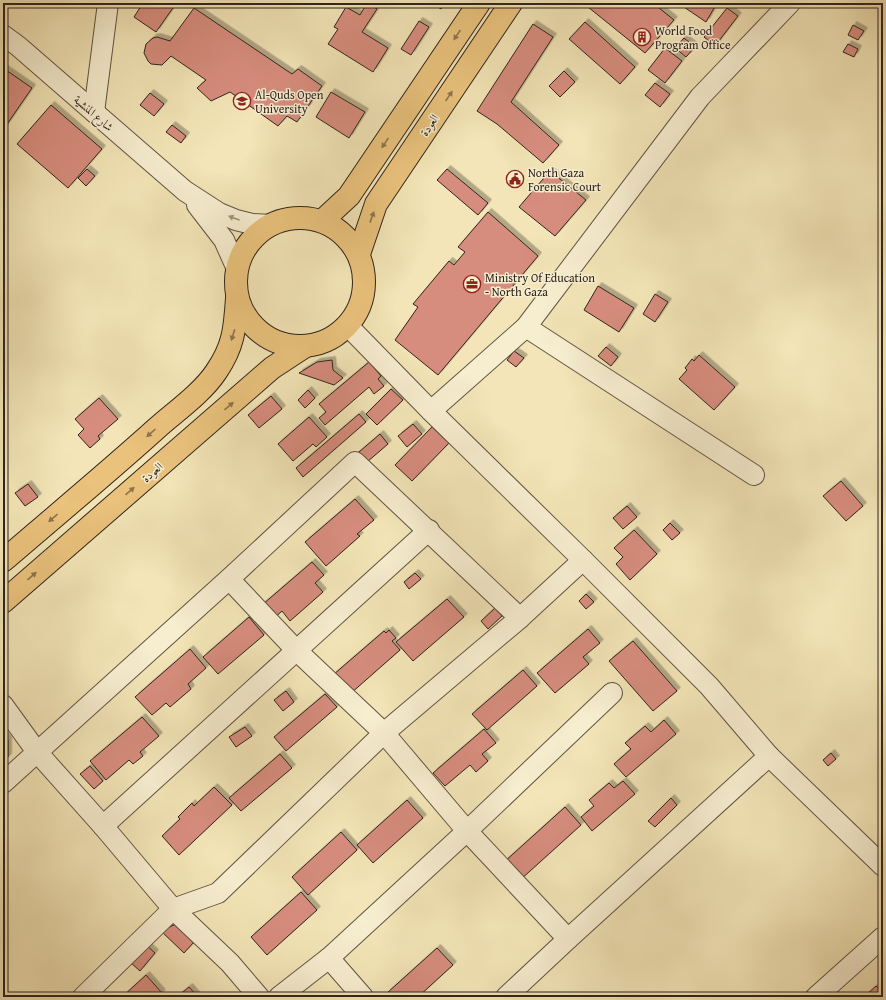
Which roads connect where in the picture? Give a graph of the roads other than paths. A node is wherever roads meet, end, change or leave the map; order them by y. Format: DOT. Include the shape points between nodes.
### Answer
graph roads {
  1 [pos="108,3"];
  2 [pos="479,3"];
  3 [pos="511,3"];
  4 [pos="790,3"];
  5 [pos="3,35"];
  6 [pos="94,112"];
  7 [pos="185,191"];
  8 [pos="322,221"];
  9 [pos="272,224"];
  10 [pos="359,254"];
  11 [pos="237,269"];
  12 [pos="238,297"];
  13 [pos="348,326"];
  14 [pos="526,328"];
  15 [pos="304,346"];
  16 [pos="431,411"];
  17 [pos="754,475"];
  18 [pos="429,530"];
  19 [pos="583,560"];
  20 [pos="3,561"];
  21 [pos="229,579"];
  22 [pos="3,602"];
  23 [pos="520,618"];
  24 [pos="296,650"];
  25 [pos="612,693"];
  26 [pos="3,705"];
  27 [pos="384,732"];
  28 [pos="37,752"];
  29 [pos="769,756"];
  30 [pos="3,783"];
  31 [pos="103,826"];
  32 [pos="467,831"];
  33 [pos="883,866"];
  34 [pos="173,909"];
  35 [pos="883,937"];
  36 [pos="568,939"];
  37 [pos="329,958"];
  38 [pos="83,997"];
  39 [pos="259,997"];
  40 [pos="279,997"];
  41 [pos="363,997"];
  42 [pos="506,997"];
  43 [pos="816,997"];
  1 -- 6 [label="street"];
  2 -- 8 [label="main road, one-way" via="349,196"];
  10 -- 3 [label="main road, العودة, one-way" via="376,204"];
  4 -- 14 [label="street" via="700,97"];
  5 -- 6 [label="street, شارع المنشية"];
  6 -- 7 [label="street, شارع المنشية"];
  9 -- 7 [label="street, شارع المنشية, one-way" via="252,224 236,220 219,213"];
  7 -- 11 [label="street, شارع المنشية" via="218,231"];
  8 -- 9 [label="main road" via="296,218"];
  8 -- 10 [label="main road" via="329,224"];
  9 -- 11 [label="main road" via="248,244"];
  10 -- 13 [label="main road" via="365,275 364,292 360,308"];
  11 -- 12 [label="main road"];
  12 -- 15 [label="main road" via="249,322 259,332 283,344"];
  12 -- 20 [label="main road, one-way" via="236,328 229,349 215,373 194,396"];
  13 -- 15 [label="main road" via="331,339"];
  13 -- 16 [label="street"];
  14 -- 16 [label="street"];
  14 -- 17 [label="street"];
  22 -- 15 [label="main road, العودة, one-way" via="266,373"];
  16 -- 19 [label="street"];
  18 -- 21 [label="street" via="355,462"];
  18 -- 23 [label="street"];
  18 -- 24 [label="street"];
  19 -- 23 [label="street"];
  19 -- 29 [label="street" via="710,686"];
  21 -- 24 [label="street"];
  21 -- 28 [label="street"];
  23 -- 27 [label="street"];
  24 -- 27 [label="street"];
  24 -- 31 [label="street"];
  25 -- 32 [label="street"];
  26 -- 28 [label="street"];
  27 -- 32 [label="street"];
  27 -- 34 [label="street" via="218,893"];
  28 -- 30 [label="street"];
  28 -- 31 [label="street"];
  29 -- 33 [label="street"];
  29 -- 36 [label="street"];
  31 -- 34 [label="street"];
  32 -- 36 [label="street"];
  32 -- 37 [label="street"];
  34 -- 38 [label="street"];
  34 -- 39 [label="street" via="230,963"];
  35 -- 43 [label="street"];
  36 -- 42 [label="street"];
  37 -- 40 [label="street"];
  37 -- 41 [label="street"];
}
